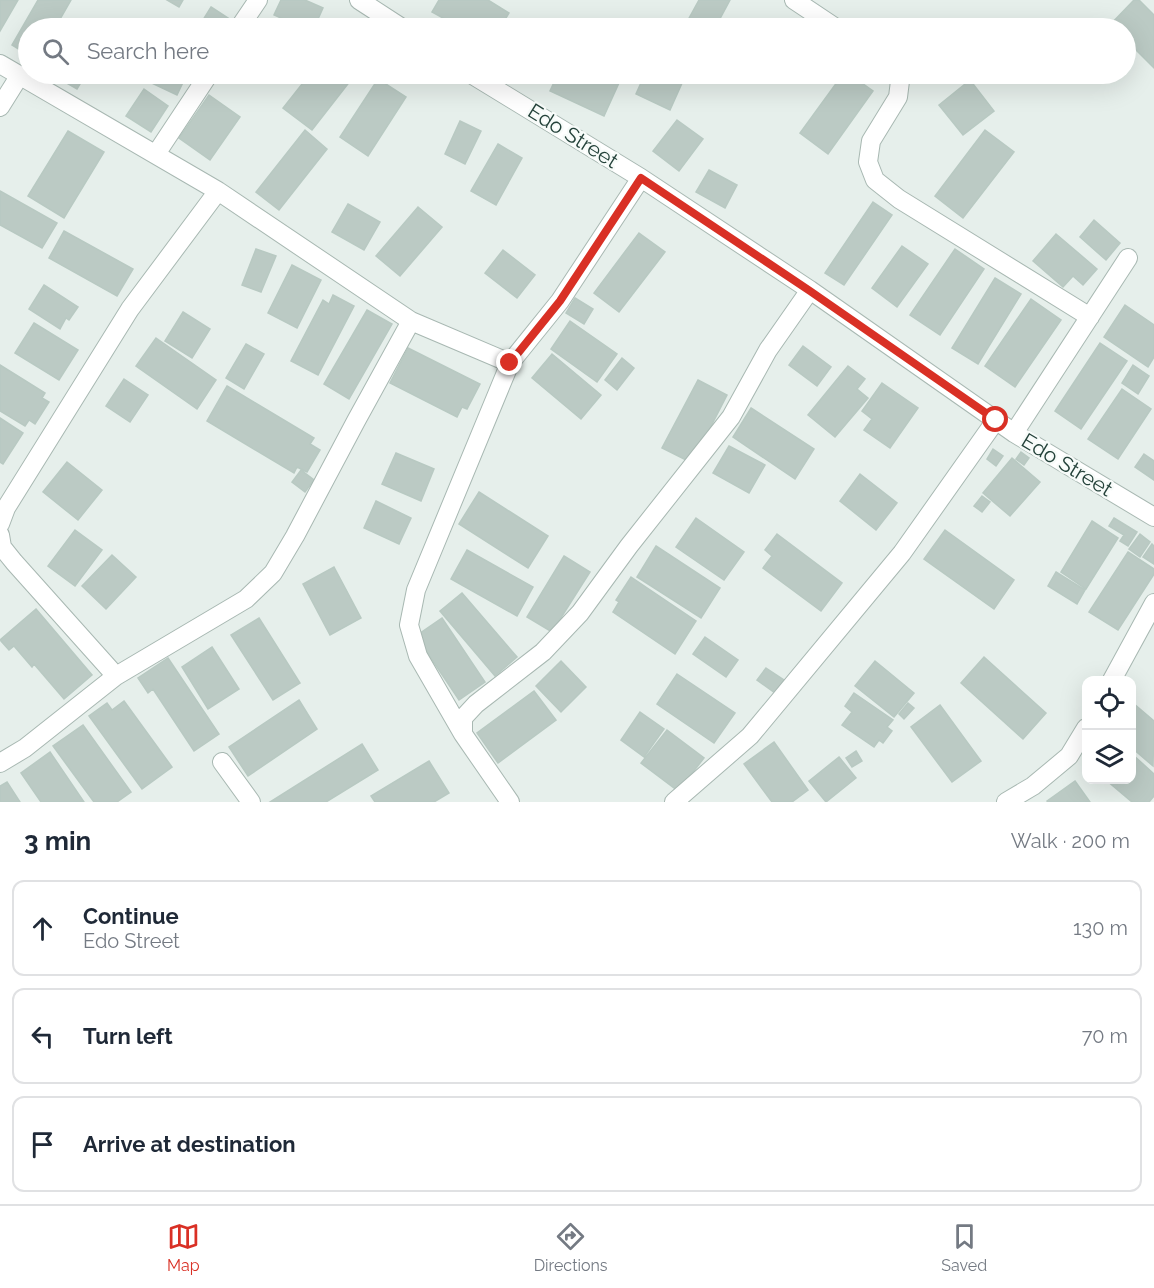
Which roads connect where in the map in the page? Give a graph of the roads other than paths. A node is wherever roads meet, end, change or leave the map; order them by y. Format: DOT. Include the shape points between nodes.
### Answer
graph roads {
  1 [pos="258,0"];
  2 [pos="359,0"];
  3 [pos="794,0"];
  4 [pos="246,18"];
  5 [pos="387,18"];
  6 [pos="821,18"];
  7 [pos="0,64"];
  8 [pos="18,74"];
  9 [pos="18,78"];
  10 [pos="35,84"];
  11 [pos="202,84"];
  12 [pos="487,84"];
  13 [pos="900,84"];
  14 [pos="0,107"];
  15 [pos="156,154"];
  16 [pos="641,178"];
  17 [pos="218,191"];
  18 [pos="1128,258"];
  19 [pos="810,291"];
  20 [pos="1090,316"];
  21 [pos="411,321"];
  22 [pos="510,363"];
  23 [pos="996,420"];
  24 [pos="1014,433"];
  25 [pos="1154,517"];
  26 [pos="0,524"];
  27 [pos="0,535"];
  28 [pos="1154,603"];
  29 [pos="116,676"];
  30 [pos="1115,676"];
  31 [pos="1085,730"];
  32 [pos="463,734"];
  33 [pos="222,762"];
  34 [pos="0,763"];
  35 [pos="251,802"];
  36 [pos="510,802"];
  37 [pos="674,802"];
  38 [pos="1006,802"];
  1 -- 4 [label="street"];
  2 -- 5 [label="street"];
  3 -- 6 [label="street"];
  7 -- 8 [label="street"];
  9 -- 14 [label="street"];
  10 -- 15 [label="street"];
  11 -- 15 [label="street"];
  12 -- 16 [label="street, Edo Street"];
  13 -- 20 [label="street" via="898,97 871,141 868,162 875,180 899,199"];
  15 -- 17 [label="street"];
  16 -- 19 [label="street, Edo Street"];
  16 -- 22 [label="street" via="560,301"];
  17 -- 21 [label="street"];
  17 -- 26 [label="street" via="130,309 6,508"];
  18 -- 20 [label="street"];
  19 -- 23 [label="street, Edo Street"];
  19 -- 32 [label="street" via="768,350 731,417 580,613 543,652 476,704 463,718"];
  20 -- 24 [label="street"];
  21 -- 22 [label="street"];
  21 -- 29 [label="street" via="273,573 246,599"];
  22 -- 32 [label="street" via="416,590 409,625 418,657"];
  23 -- 24 [label="street, Edo Street"];
  23 -- 37 [label="street" via="902,553 750,736"];
  24 -- 25 [label="street, Edo Street"];
  27 -- 29 [label="street" via="2,547 14,562"];
  28 -- 30 [label="street"];
  29 -- 34 [label="street"];
  31 -- 38 [label="street" via="1069,756"];
  32 -- 36 [label="street"];
  33 -- 35 [label="street"];
}
